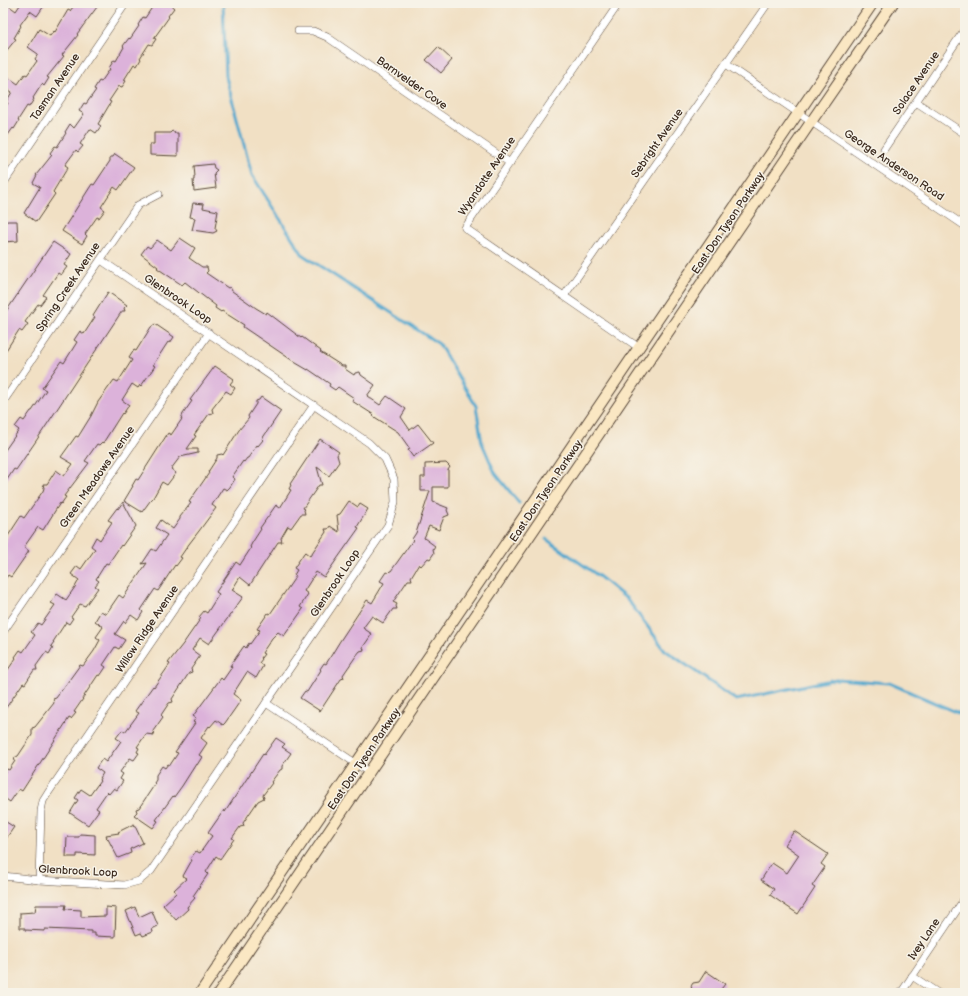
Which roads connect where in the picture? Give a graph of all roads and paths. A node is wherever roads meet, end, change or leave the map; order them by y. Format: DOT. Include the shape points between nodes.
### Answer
graph roads {
  1 [pos="126,3"];
  2 [pos="619,3"];
  3 [pos="768,3"];
  4 [pos="873,3"];
  5 [pos="893,3"];
  6 [pos="965,29"];
  7 [pos="298,31"];
  8 [pos="726,64"];
  9 [pos="916,102"];
  10 [pos="797,113"];
  11 [pos="811,122"];
  12 [pos="965,134"];
  13 [pos="884,149"];
  14 [pos="510,163"];
  15 [pos="3,184"];
  16 [pos="159,194"];
  17 [pos="965,226"];
  18 [pos="100,260"];
  19 [pos="564,296"];
  20 [pos="209,333"];
  21 [pos="638,347"];
  22 [pos="3,402"];
  23 [pos="314,405"];
  24 [pos="3,632"];
  25 [pos="266,703"];
  26 [pos="356,763"];
  27 [pos="370,773"];
  28 [pos="3,876"];
  29 [pos="39,880"];
  30 [pos="965,898"];
  31 [pos="912,976"];
  32 [pos="200,993"];
  33 [pos="219,993"];
  34 [pos="900,993"];
  35 [pos="938,993"];
  1 -- 15 [label="street, Tasman Avenue"];
  2 -- 14 [label="street, Wyandotte Avenue"];
  3 -- 8 [label="street, Sebright Avenue"];
  4 -- 10 [label="main road, East Don Tyson Parkway"];
  5 -- 11 [label="main road, East Don Tyson Parkway"];
  6 -- 9 [label="street, Solace Avenue"];
  7 -- 14 [label="street, Barnvelder Cove" via="313,31 327,37"];
  8 -- 10 [label="street, George Anderson Road"];
  8 -- 19 [label="street, Sebright Avenue"];
  9 -- 12 [label="street"];
  9 -- 13 [label="street, Solace Avenue"];
  10 -- 11 [label="street, George Anderson Road"];
  10 -- 21 [label="main road, East Don Tyson Parkway"];
  11 -- 17 [label="street, George Anderson Road"];
  11 -- 27 [label="main road, East Don Tyson Parkway"];
  14 -- 19 [label="street, Wyandotte Avenue" via="465,228"];
  16 -- 18 [label="street, Spring Creek Avenue" via="138,205"];
  18 -- 20 [label="street, Glenbrook Loop"];
  18 -- 22 [label="street, Spring Creek Avenue"];
  19 -- 21 [label="street, Wyandotte Avenue"];
  20 -- 23 [label="street, Glenbrook Loop"];
  20 -- 24 [label="street, Green Meadows Avenue"];
  21 -- 26 [label="main road, East Don Tyson Parkway"];
  23 -- 25 [label="street, Glenbrook Loop" via="369,443 385,459 394,479 395,502 388,525"];
  23 -- 29 [label="street, Willow Ridge Avenue" via="48,793 41,811"];
  25 -- 26 [label="street"];
  25 -- 29 [label="street, Glenbrook Loop" via="151,872 139,881 124,884"];
  26 -- 27 [label="street"];
  26 -- 32 [label="main road, East Don Tyson Parkway"];
  27 -- 33 [label="main road, East Don Tyson Parkway"];
  28 -- 29 [label="street, Glenbrook Loop"];
  30 -- 31 [label="street, Ivey Lane"];
  31 -- 34 [label="street, Ivey Lane"];
  31 -- 35 [label="street"];
}
